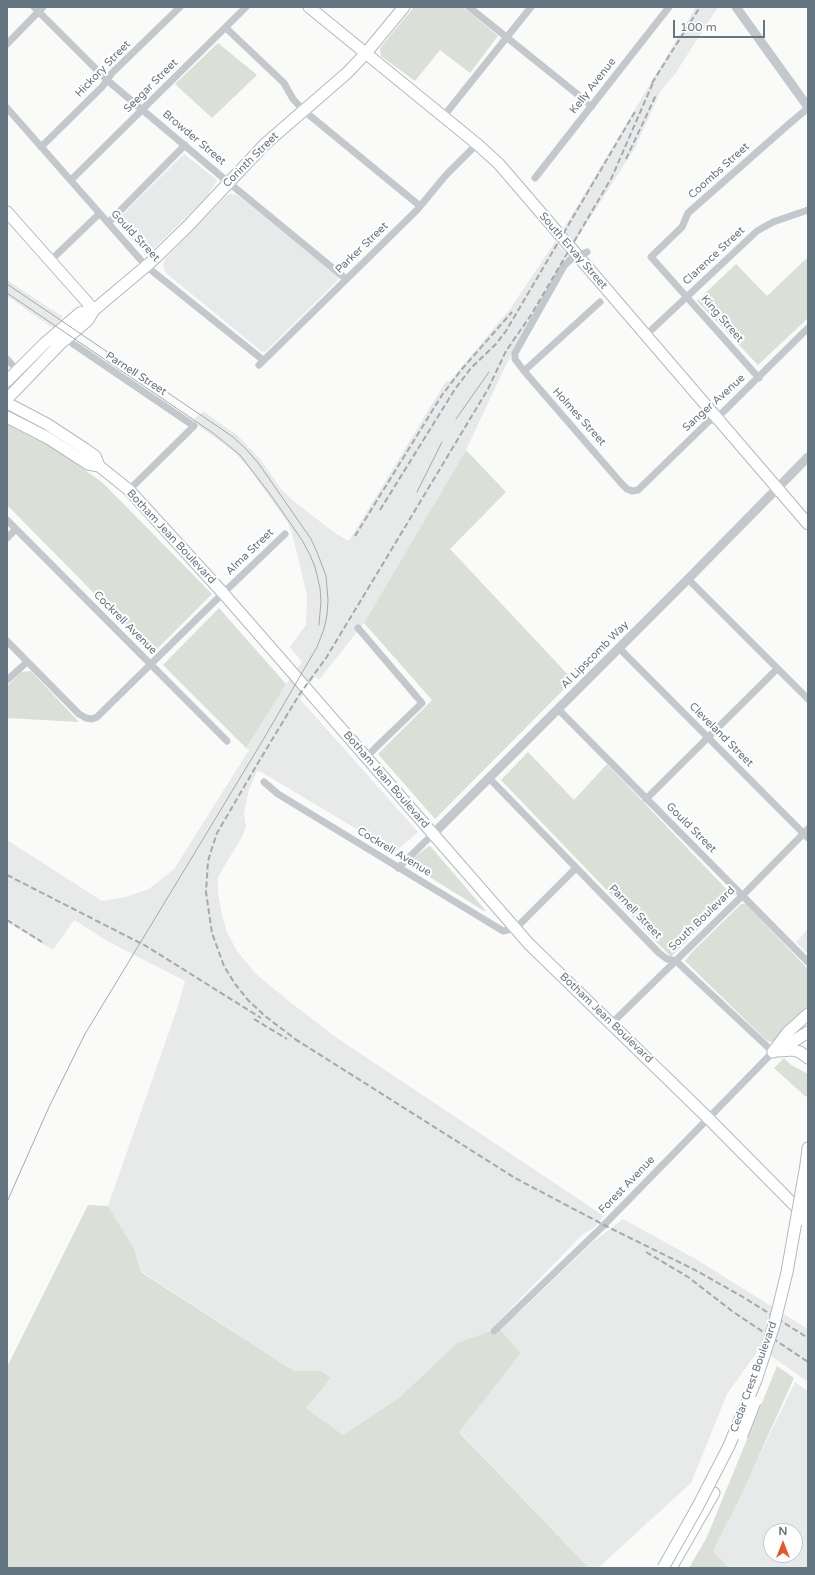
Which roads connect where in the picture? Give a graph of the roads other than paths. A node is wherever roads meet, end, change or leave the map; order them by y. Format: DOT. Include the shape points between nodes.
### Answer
graph roads {
  1 [pos="180,7"];
  2 [pos="246,7"];
  3 [pos="309,7"];
  4 [pos="404,7"];
  5 [pos="469,7"];
  6 [pos="531,7"];
  7 [pos="669,7"];
  8 [pos="736,7"];
  9 [pos="38,8"];
  10 [pos="226,28"];
  11 [pos="506,38"];
  12 [pos="7,44"];
  13 [pos="366,53"];
  14 [pos="107,80"];
  15 [pos="592,106"];
  16 [pos="7,108"];
  17 [pos="808,108"];
  18 [pos="142,110"];
  19 [pos="303,110"];
  20 [pos="443,117"];
  21 [pos="476,144"];
  22 [pos="185,145"];
  23 [pos="41,147"];
  24 [pos="535,178"];
  25 [pos="71,180"];
  26 [pos="228,182"];
  27 [pos="420,206"];
  28 [pos="808,210"];
  29 [pos="7,212"];
  30 [pos="100,214"];
  31 [pos="108,223"];
  32 [pos="587,252"];
  33 [pos="651,256"];
  34 [pos="50,261"];
  35 [pos="146,266"];
  36 [pos="346,279"];
  37 [pos="688,296"];
  38 [pos="600,302"];
  39 [pos="94,310"];
  40 [pos="808,328"];
  41 [pos="646,335"];
  42 [pos="66,339"];
  43 [pos="7,359"];
  44 [pos="261,362"];
  45 [pos="17,370"];
  46 [pos="524,372"];
  47 [pos="759,378"];
  48 [pos="7,381"];
  49 [pos="7,399"];
  50 [pos="7,403"];
  51 [pos="7,417"];
  52 [pos="717,418"];
  53 [pos="808,456"];
  54 [pos="99,466"];
  55 [pos="777,488"];
  56 [pos="129,490"];
  57 [pos="632,491"];
  58 [pos="7,520"];
  59 [pos="808,524"];
  60 [pos="16,529"];
  61 [pos="284,534"];
  62 [pos="7,538"];
  63 [pos="688,580"];
  64 [pos="223,593"];
  65 [pos="358,628"];
  66 [pos="7,641"];
  67 [pos="619,648"];
  68 [pos="27,662"];
  69 [pos="150,665"];
  70 [pos="777,669"];
  71 [pos="7,680"];
  72 [pos="808,699"];
  73 [pos="558,709"];
  74 [pos="708,738"];
  75 [pos="227,741"];
  76 [pos="366,757"];
  77 [pos="489,778"];
  78 [pos="264,782"];
  79 [pos="646,799"];
  80 [pos="807,833"];
  81 [pos="433,834"];
  82 [pos="398,868"];
  83 [pos="576,868"];
  84 [pos="743,895"];
  85 [pos="516,928"];
  86 [pos="676,960"];
  87 [pos="808,962"];
  88 [pos="805,1018"];
  89 [pos="611,1024"];
  90 [pos="808,1032"];
  91 [pos="773,1052"];
  92 [pos="808,1058"];
  93 [pos="708,1118"];
  94 [pos="808,1148"];
  95 [pos="808,1198"];
  96 [pos="808,1219"];
  97 [pos="494,1331"];
  98 [pos="663,1568"];
  99 [pos="671,1568"];
  1 -- 14 [label="street, Hickory Street"];
  2 -- 10 [label="street, Seegar Street"];
  3 -- 13 [label="main road, South Ervay Street"];
  4 -- 13 [label="main road, Corinth Street"];
  5 -- 11 [label="street"];
  6 -- 11 [label="street"];
  7 -- 15 [label="street, Kelly Avenue"];
  8 -- 17 [label="street"];
  9 -- 12 [label="street"];
  9 -- 14 [label="street, Browder Street"];
  10 -- 18 [label="street, Seegar Street"];
  10 -- 19 [label="street" via="284,83"];
  11 -- 15 [label="street"];
  11 -- 20 [label="street"];
  13 -- 19 [label="main road, Corinth Street" via="347,73"];
  13 -- 20 [label="main road, South Ervay Street"];
  14 -- 18 [label="street, Browder Street"];
  14 -- 23 [label="street, Hickory Street"];
  15 -- 24 [label="street, Kelly Avenue"];
  16 -- 23 [label="street, Gould Street"];
  17 -- 33 [label="street, Coombs Street" via="688,214 682,227"];
  18 -- 22 [label="street, Browder Street"];
  18 -- 25 [label="street, Seegar Street"];
  19 -- 26 [label="main road, Corinth Street"];
  19 -- 27 [label="street"];
  20 -- 21 [label="main road, South Ervay Street"];
  21 -- 27 [label="street, Parker Street"];
  21 -- 41 [label="main road, South Ervay Street" via="499,164"];
  22 -- 26 [label="street, Browder Street"];
  22 -- 31 [label="street"];
  23 -- 25 [label="street, Gould Street"];
  25 -- 30 [label="street, Gould Street"];
  26 -- 35 [label="main road, Corinth Street" via="188,226"];
  26 -- 36 [label="street, Browder Street"];
  27 -- 36 [label="street, Parker Street"];
  28 -- 37 [label="street, Clarence Street" via="773,222 757,231"];
  29 -- 34 [label="main road"];
  30 -- 31 [label="street, Gould Street"];
  30 -- 34 [label="street"];
  31 -- 35 [label="street, Gould Street"];
  32 -- 46 [label="street, Holmes Street, bridge" via="570,260 564,266 515,353 515,359"];
  33 -- 37 [label="street, King Street"];
  34 -- 39 [label="main road"];
  35 -- 39 [label="main road, Corinth Street"];
  35 -- 44 [label="street, Gould Street"];
  36 -- 44 [label="street, Parker Street"];
  37 -- 41 [label="street, Clarence Street"];
  37 -- 47 [label="street, King Street"];
  38 -- 46 [label="street"];
  39 -- 42 [label="main road, Corinth Street" via="88,320"];
  39 -- 45 [label="main road, Corinth Street" via="80,314"];
  40 -- 47 [label="street, Sanger Avenue"];
  41 -- 52 [label="main road, South Ervay Street"];
  42 -- 49 [label="main road, Corinth Street"];
  42 -- 56 [label="street, Parnell Street" via="194,426"];
  43 -- 45 [label="street"];
  45 -- 48 [label="main road, Corinth Street"];
  46 -- 57 [label="street, Holmes Street" via="627,489"];
  47 -- 52 [label="street, Sanger Avenue"];
  50 -- 54 [label="main road, Botham Jean Boulevard" via="65,435 95,456"];
  51 -- 54 [label="main road, Botham Jean Boulevard" via="48,438 88,464"];
  52 -- 55 [label="main road, South Ervay Street"];
  52 -- 57 [label="street, Sanger Avenue" via="709,421 638,490"];
  53 -- 55 [label="street, Al Lipscomb Way"];
  54 -- 56 [label="main road, Botham Jean Boulevard"];
  55 -- 59 [label="main road, South Ervay Street"];
  55 -- 63 [label="street, Al Lipscomb Way"];
  56 -- 64 [label="main road, Botham Jean Boulevard"];
  58 -- 60 [label="street, Cockrell Avenue"];
  60 -- 62 [label="street"];
  60 -- 69 [label="street, Cockrell Avenue"];
  61 -- 64 [label="street, Alma Street"];
  63 -- 67 [label="street, Al Lipscomb Way"];
  63 -- 70 [label="street"];
  64 -- 69 [label="street, Alma Street"];
  64 -- 76 [label="main road, Botham Jean Boulevard"];
  65 -- 76 [label="street" via="422,703"];
  66 -- 68 [label="street"];
  67 -- 73 [label="street, Al Lipscomb Way"];
  67 -- 74 [label="street, Cleveland Street"];
  68 -- 69 [label="street, Alma Street" via="79,714 92,719 97,718"];
  68 -- 71 [label="street"];
  69 -- 75 [label="street, Cockrell Avenue"];
  70 -- 72 [label="street"];
  70 -- 74 [label="street"];
  73 -- 77 [label="street, Al Lipscomb Way"];
  73 -- 79 [label="street, Gould Street"];
  74 -- 79 [label="street"];
  74 -- 80 [label="street, Cleveland Street"];
  76 -- 81 [label="main road, Botham Jean Boulevard"];
  77 -- 81 [label="street, Al Lipscomb Way"];
  77 -- 83 [label="street, Parnell Street"];
  78 -- 82 [label="street, Cockrell Avenue" via="278,794"];
  79 -- 84 [label="street, Gould Street"];
  80 -- 84 [label="street, South Boulevard"];
  81 -- 82 [label="street, Al Lipscomb Way"];
  81 -- 85 [label="main road, Botham Jean Boulevard"];
  82 -- 85 [label="street, Cockrell Avenue" via="498,929 503,931"];
  83 -- 85 [label="street"];
  83 -- 86 [label="street, Parnell Street" via="659,953 667,959"];
  84 -- 86 [label="street, South Boulevard"];
  84 -- 87 [label="street, Gould Street"];
  85 -- 89 [label="main road, Botham Jean Boulevard" via="529,944"];
  86 -- 89 [label="street, South Boulevard"];
  86 -- 91 [label="street, Parnell Street"];
  88 -- 91 [label="main road" via="788,1032"];
  89 -- 93 [label="main road, Botham Jean Boulevard"];
  90 -- 91 [label="main road"];
  91 -- 92 [label="main road" via="793,1050"];
  91 -- 93 [label="street, Forest Avenue"];
  93 -- 96 [label="main road"];
  93 -- 97 [label="street, Forest Avenue" via="601,1228"];
  94 -- 98 [label="main road, Cedar Crest Boulevard, bridge" via="785,1279 774,1325 756,1380 723,1458"];
  95 -- 99 [label="main road, Cedar Crest Boulevard, bridge" via="788,1296 764,1378 731,1457"];
}
